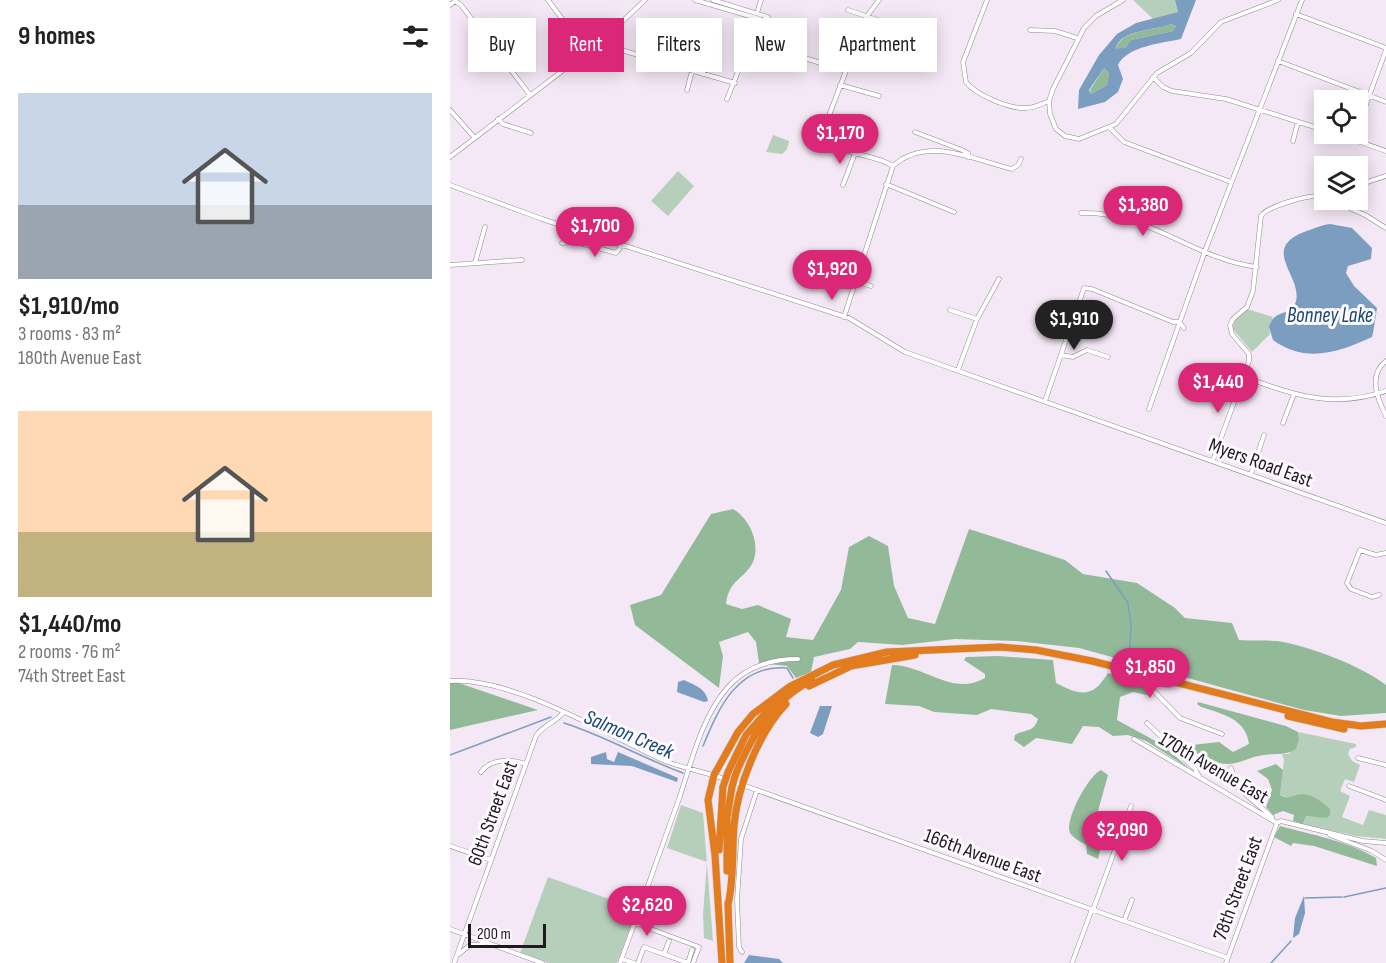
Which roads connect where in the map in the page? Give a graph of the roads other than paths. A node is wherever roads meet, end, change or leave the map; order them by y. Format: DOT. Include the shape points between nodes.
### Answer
graph roads {
  1 [pos="548,0"];
  2 [pos="645,0"];
  3 [pos="695,0"];
  4 [pos="714,0"];
  5 [pos="761,0"];
  6 [pos="879,0"];
  7 [pos="987,0"];
  8 [pos="1110,0"];
  9 [pos="1123,0"];
  10 [pos="1278,0"];
  11 [pos="1302,0"];
  12 [pos="450,5"];
  13 [pos="1113,6"];
  14 [pos="848,10"];
  15 [pos="757,13"];
  16 [pos="1296,14"];
  17 [pos="867,16"];
  18 [pos="768,17"];
  19 [pos="562,18"];
  20 [pos="757,18"];
  21 [pos="873,18"];
  22 [pos="624,20"];
  23 [pos="1030,30"];
  24 [pos="1077,38"];
  25 [pos="1386,49"];
  26 [pos="1278,62"];
  27 [pos="845,71"];
  28 [pos="560,72"];
  29 [pos="693,72"];
  30 [pos="696,72"];
  31 [pos="738,72"];
  32 [pos="845,72"];
  33 [pos="703,74"];
  34 [pos="1154,76"];
  35 [pos="735,83"];
  36 [pos="840,85"];
  37 [pos="687,90"];
  38 [pos="530,95"];
  39 [pos="1369,95"];
  40 [pos="879,96"];
  41 [pos="727,99"];
  42 [pos="1049,101"];
  43 [pos="1386,102"];
  44 [pos="450,110"];
  45 [pos="1259,110"];
  46 [pos="498,119"];
  47 [pos="1298,122"];
  48 [pos="1314,127"];
  49 [pos="1110,128"];
  50 [pos="915,132"];
  51 [pos="531,133"];
  52 [pos="474,137"];
  53 [pos="1293,141"];
  54 [pos="1368,143"];
  55 [pos="1386,151"];
  56 [pos="855,153"];
  57 [pos="450,157"];
  58 [pos="968,157"];
  59 [pos="1021,159"];
  60 [pos="892,166"];
  61 [pos="1386,176"];
  62 [pos="1232,182"];
  63 [pos="1368,182"];
  64 [pos="886,184"];
  65 [pos="450,185"];
  66 [pos="843,185"];
  67 [pos="1314,195"];
  68 [pos="1131,197"];
  69 [pos="1354,210"];
  70 [pos="954,212"];
  71 [pos="1081,213"];
  72 [pos="1122,217"];
  73 [pos="485,227"];
  74 [pos="1386,228"];
  75 [pos="562,243"];
  76 [pos="622,245"];
  77 [pos="1205,250"];
  78 [pos="522,260"];
  79 [pos="475,263"];
  80 [pos="450,265"];
  81 [pos="1257,267"];
  82 [pos="999,279"];
  83 [pos="856,280"];
  84 [pos="870,286"];
  85 [pos="950,310"];
  86 [pos="844,317"];
  87 [pos="977,319"];
  88 [pos="1179,322"];
  89 [pos="1184,327"];
  90 [pos="1061,355"];
  91 [pos="1108,357"];
  92 [pos="1386,361"];
  93 [pos="958,370"];
  94 [pos="1244,377"];
  95 [pos="1386,391"];
  96 [pos="1293,394"];
  97 [pos="1377,394"];
  98 [pos="1045,401"];
  99 [pos="1149,409"];
  100 [pos="1386,416"];
  101 [pos="1283,423"];
  102 [pos="1264,435"];
  103 [pos="1213,460"];
  104 [pos="1251,474"];
  105 [pos="1386,523"];
  106 [pos="1386,553"];
  107 [pos="1379,595"];
  108 [pos="936,652"];
  109 [pos="915,655"];
  110 [pos="798,659"];
  111 [pos="1142,678"];
  112 [pos="803,679"];
  113 [pos="450,681"];
  114 [pos="1169,685"];
  115 [pos="1150,688"];
  116 [pos="564,712"];
  117 [pos="1147,723"];
  118 [pos="1386,725"];
  119 [pos="1222,734"];
  120 [pos="1134,739"];
  121 [pos="1358,758"];
  122 [pos="526,764"];
  123 [pos="1386,765"];
  124 [pos="689,768"];
  125 [pos="1231,768"];
  126 [pos="481,772"];
  127 [pos="714,775"];
  128 [pos="1200,779"];
  129 [pos="729,781"];
  130 [pos="744,786"];
  131 [pos="1349,786"];
  132 [pos="757,790"];
  133 [pos="1386,800"];
  134 [pos="1131,806"];
  135 [pos="1272,818"];
  136 [pos="1278,823"];
  137 [pos="1327,833"];
  138 [pos="1386,843"];
  139 [pos="450,846"];
  140 [pos="491,860"];
  141 [pos="1386,860"];
  142 [pos="1131,900"];
  143 [pos="728,905"];
  144 [pos="1092,910"];
  145 [pos="1124,921"];
  146 [pos="635,923"];
  147 [pos="450,929"];
  148 [pos="464,934"];
  149 [pos="669,941"];
  150 [pos="490,944"];
  151 [pos="692,950"];
  152 [pos="742,952"];
  153 [pos="664,954"];
  154 [pos="456,956"];
  155 [pos="675,959"];
  156 [pos="621,961"];
  157 [pos="1227,961"];
  158 [pos="454,963"];
  159 [pos="542,963"];
  160 [pos="636,963"];
  161 [pos="688,963"];
  162 [pos="693,963"];
  163 [pos="722,963"];
  164 [pos="730,963"];
  165 [pos="1072,963"];
  1 -- 19 [label="street"];
  2 -- 22 [label="street"];
  3 -- 20 [label="street"];
  4 -- 15 [label="street"];
  5 -- 15 [label="street"];
  6 -- 17 [label="street"];
  7 -- 42 [label="street" via="963,62 964,79 974,90 1018,108 1032,108"];
  8 -- 13 [label="street"];
  9 -- 13 [label="street"];
  10 -- 34 [label="street" via="1221,22 1191,53"];
  11 -- 16 [label="street"];
  12 -- 38 [label="street" via="455,1 461,5"];
  13 -- 24 [label="street" via="1092,19"];
  14 -- 17 [label="street"];
  15 -- 18 [label="street"];
  16 -- 25 [label="street"];
  16 -- 26 [label="street"];
  17 -- 21 [label="street"];
  23 -- 24 [label="street" via="1055,31"];
  24 -- 42 [label="street"];
  25 -- 39 [label="street"];
  26 -- 39 [label="street"];
  26 -- 45 [label="street"];
  27 -- 27 [label="street" via="792,54"];
  28 -- 38 [label="street"];
  29 -- 37 [label="street"];
  30 -- 33 [label="street"];
  31 -- 35 [label="street"];
  32 -- 36 [label="street"];
  33 -- 35 [label="street"];
  34 -- 45 [label="street" via="1172,91 1221,98"];
  34 -- 49 [label="street" via="1122,120"];
  35 -- 41 [label="street"];
  36 -- 40 [label="street"];
  36 -- 56 [label="street" via="823,133 833,144"];
  38 -- 46 [label="street"];
  39 -- 43 [label="street"];
  42 -- 49 [label="street" via="1052,122 1065,136 1078,140"];
  44 -- 52 [label="street"];
  45 -- 47 [label="street"];
  45 -- 62 [label="street"];
  46 -- 51 [label="street" via="502,124"];
  46 -- 52 [label="street"];
  47 -- 48 [label="street"];
  47 -- 53 [label="street"];
  49 -- 62 [label="street" via="1124,142"];
  50 -- 58 [label="street" via="962,150"];
  52 -- 57 [label="street"];
  54 -- 55 [label="street"];
  56 -- 60 [label="street"];
  56 -- 66 [label="street"];
  58 -- 59 [label="street" via="1015,168"];
  58 -- 60 [label="street" via="924,151"];
  60 -- 64 [label="street"];
  61 -- 63 [label="street"];
  62 -- 77 [label="street"];
  64 -- 70 [label="street"];
  64 -- 83 [label="street"];
  65 -- 76 [label="street, Myers Road East"];
  67 -- 81 [label="street" via="1264,213"];
  68 -- 72 [label="street"];
  69 -- 74 [label="street"];
  71 -- 72 [label="street"];
  72 -- 77 [label="street"];
  73 -- 79 [label="street"];
  75 -- 76 [label="street" via="576,242 618,252"];
  76 -- 86 [label="street, Myers Road East"];
  77 -- 81 [label="street"];
  77 -- 88 [label="street"];
  78 -- 79 [label="street"];
  79 -- 80 [label="street"];
  81 -- 94 [label="street" via="1249,304 1230,325 1250,356"];
  82 -- 87 [label="street"];
  83 -- 84 [label="street"];
  83 -- 86 [label="street"];
  85 -- 87 [label="street"];
  86 -- 93 [label="street, Myers Road East" via="892,346"];
  87 -- 93 [label="street"];
  88 -- 89 [label="street"];
  88 -- 90 [label="street" via="1086,288"];
  88 -- 99 [label="street"];
  90 -- 91 [label="street" via="1073,357 1087,350"];
  90 -- 98 [label="street"];
  92 -- 97 [label="street" via="1376,372"];
  93 -- 98 [label="street, Myers Road East"];
  94 -- 96 [label="street"];
  94 -- 103 [label="street"];
  95 -- 97 [label="street"];
  96 -- 97 [label="street" via="1332,401"];
  96 -- 101 [label="street"];
  97 -- 100 [label="street"];
  98 -- 103 [label="street, Myers Road East"];
  102 -- 104 [label="street"];
  103 -- 104 [label="street, Myers Road East"];
  104 -- 105 [label="street, Myers Road East"];
  106 -- 107 [label="street" via="1376,555 1360,550 1347,583 1351,589 1372,597"];
  108 -- 109 [label="highway"];
  108 -- 111 [label="highway" via="1023,652"];
  108 -- 112 [label="highway" via="867,655"];
  108 -- 118 [label="highway" via="1000,647 1045,651 1332,722"];
  109 -- 129 [label="highway" via="847,664 795,690 761,726"];
  109 -- 130 [label="highway" via="851,666 803,689 764,732"];
  110 -- 124 [label="street" via="758,666 729,686 710,717"];
  111 -- 114 [label="highway"];
  111 -- 115 [label="street"];
  112 -- 127 [label="highway" via="748,719"];
  112 -- 129 [label="highway" via="756,721 740,746"];
  113 -- 116 [label="street, 166th Avenue East" via="486,684"];
  114 -- 115 [label="street" via="1156,684"];
  114 -- 118 [label="highway" via="1331,727 1359,730"];
  115 -- 119 [label="street" via="1180,718"];
  116 -- 122 [label="street, 60th Street East" via="537,734"];
  116 -- 124 [label="street, 166th Avenue East"];
  117 -- 128 [label="street" via="1195,769"];
  120 -- 128 [label="street, 170th Avenue East"];
  121 -- 123 [label="street"];
  122 -- 126 [label="street" via="506,759"];
  122 -- 140 [label="street, 60th Street East"];
  124 -- 127 [label="street, 166th Avenue East"];
  124 -- 146 [label="street"];
  125 -- 135 [label="street" via="1237,787"];
  127 -- 129 [label="street, 166th Avenue East"];
  127 -- 163 [label="highway" via="708,800"];
  128 -- 135 [label="street, 170th Avenue East"];
  129 -- 130 [label="street, 166th Avenue East"];
  129 -- 143 [label="highway"];
  129 -- 163 [label="highway" via="719,844"];
  130 -- 132 [label="street, 166th Avenue East"];
  130 -- 143 [label="highway" via="735,816"];
  131 -- 133 [label="street"];
  132 -- 144 [label="street, 166th Avenue East"];
  132 -- 152 [label="street" via="741,839 736,906"];
  134 -- 144 [label="street"];
  135 -- 136 [label="street, 170th Avenue East"];
  136 -- 137 [label="street"];
  136 -- 157 [label="street, 78th Street East"];
  137 -- 138 [label="street"];
  137 -- 141 [label="street"];
  139 -- 140 [label="street"];
  140 -- 148 [label="street, 60th Street East"];
  142 -- 145 [label="street"];
  143 -- 164 [label="highway"];
  144 -- 145 [label="street, 166th Avenue East"];
  144 -- 165 [label="street"];
  145 -- 157 [label="street, 166th Avenue East"];
  146 -- 156 [label="street"];
  146 -- 162 [label="street" via="699,947"];
  147 -- 148 [label="street"];
  148 -- 150 [label="street"];
  148 -- 154 [label="street, 60th Street East"];
  149 -- 153 [label="street"];
  150 -- 154 [label="street" via="470,945"];
  150 -- 159 [label="street"];
  151 -- 161 [label="street"];
  153 -- 155 [label="street"];
  153 -- 160 [label="street" via="644,947"];
  154 -- 158 [label="street, 60th Street East"];
  155 -- 161 [label="street"];
  156 -- 160 [label="street"];
}
